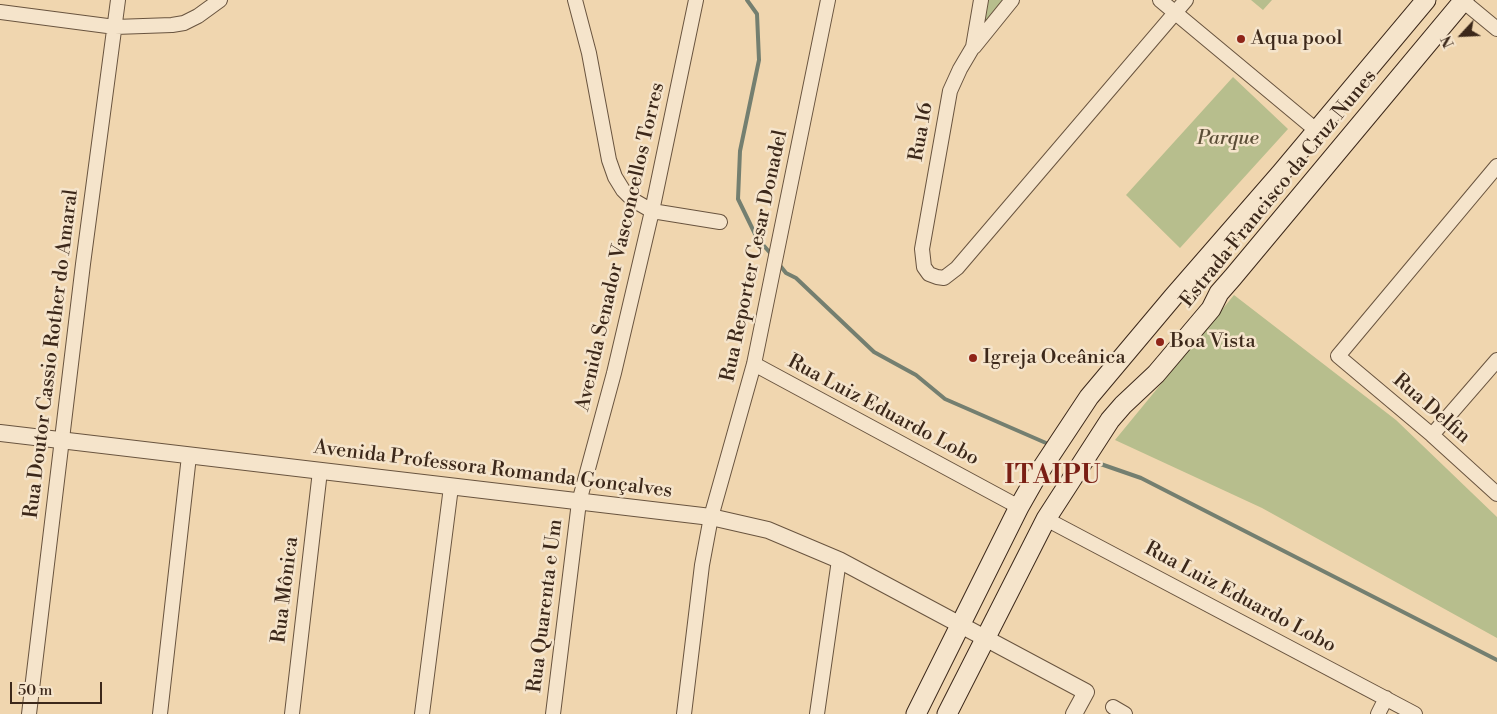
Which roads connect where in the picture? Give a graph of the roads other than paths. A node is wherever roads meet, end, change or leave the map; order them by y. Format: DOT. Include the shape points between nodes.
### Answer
graph roads {
  1 [pos="118,0"];
  2 [pos="220,0"];
  3 [pos="576,0"];
  4 [pos="696,0"];
  5 [pos="828,0"];
  6 [pos="981,0"];
  7 [pos="1012,0"];
  8 [pos="1160,0"];
  9 [pos="1186,0"];
  10 [pos="1426,0"];
  11 [pos="1463,0"];
  12 [pos="0,12"];
  13 [pos="1175,13"];
  14 [pos="115,27"];
  15 [pos="1497,28"];
  16 [pos="974,47"];
  17 [pos="1316,130"];
  18 [pos="1497,166"];
  19 [pos="652,211"];
  20 [pos="720,222"];
  21 [pos="1497,360"];
  22 [pos="754,364"];
  23 [pos="0,434"];
  24 [pos="1432,435"];
  25 [pos="62,441"];
  26 [pos="189,456"];
  27 [pos="320,471"];
  28 [pos="451,487"];
  29 [pos="1497,494"];
  30 [pos="579,502"];
  31 [pos="1019,507"];
  32 [pos="711,517"];
  33 [pos="1046,519"];
  34 [pos="839,560"];
  35 [pos="960,624"];
  36 [pos="985,637"];
  37 [pos="1386,698"];
  38 [pos="29,714"];
  39 [pos="160,714"];
  40 [pos="292,714"];
  41 [pos="422,714"];
  42 [pos="553,714"];
  43 [pos="684,714"];
  44 [pos="817,714"];
  45 [pos="916,714"];
  46 [pos="947,714"];
  47 [pos="1074,714"];
  48 [pos="1378,714"];
  49 [pos="1415,714"];
  1 -- 14 [label="street, Rua Doutor Cassio Rother do Amaral"];
  2 -- 14 [label="street" via="184,23"];
  3 -- 19 [label="street" via="615,177 633,200"];
  4 -- 19 [label="street, Avenida Senador Vasconcellos Torres"];
  5 -- 22 [label="street, Rua Reporter Cesar Donadel"];
  6 -- 16 [label="street, Rua 16"];
  7 -- 16 [label="street"];
  8 -- 13 [label="street"];
  9 -- 13 [label="street"];
  10 -- 17 [label="main road, Estrada Francisco da Cruz Nunes"];
  11 -- 15 [label="street"];
  11 -- 33 [label="main road, Estrada Francisco da Cruz Nunes" via="1224,288 1211,309 1156,374 1110,420"];
  12 -- 14 [label="street"];
  13 -- 16 [label="street, Rua 16" via="957,268 944,278 937,277 924,267 922,249 950,91"];
  13 -- 17 [label="street"];
  14 -- 25 [label="street, Rua Doutor Cassio Rother do Amaral"];
  17 -- 31 [label="main road, Estrada Francisco da Cruz Nunes" via="1089,397"];
  18 -- 24 [label="street, Rua Delfin" via="1338,356"];
  19 -- 20 [label="street"];
  19 -- 30 [label="street, Avenida Senador Vasconcellos Torres" via="614,373"];
  21 -- 24 [label="street"];
  22 -- 31 [label="street, Rua Luiz Eduardo Lobo"];
  22 -- 32 [label="street, Rua Reporter Cesar Donadel"];
  23 -- 25 [label="street, Avenida Professora Romanda Gonçalves"];
  24 -- 29 [label="street, Rua Delfin"];
  25 -- 26 [label="street, Avenida Professora Romanda Gonçalves"];
  25 -- 38 [label="street, Rua Doutor Cassio Rother do Amaral"];
  26 -- 27 [label="street, Avenida Professora Romanda Gonçalves"];
  26 -- 39 [label="street"];
  27 -- 28 [label="street, Avenida Professora Romanda Gonçalves"];
  27 -- 40 [label="street, Rua Mônica"];
  28 -- 30 [label="street, Avenida Professora Romanda Gonçalves"];
  28 -- 41 [label="street"];
  30 -- 32 [label="street, Avenida Professora Romanda Gonçalves"];
  30 -- 42 [label="street, Rua Quarenta e Um"];
  31 -- 35 [label="main road, Estrada Francisco da Cruz Nunes"];
  32 -- 34 [label="street, Avenida Professora Romanda Gonçalves" via="768,530"];
  32 -- 43 [label="street, Rua Reporter Cesar Donadel"];
  33 -- 36 [label="main road, Estrada Francisco da Cruz Nunes"];
  33 -- 37 [label="street, Rua Luiz Eduardo Lobo"];
  34 -- 35 [label="street, Avenida Professora Romanda Gonçalves"];
  34 -- 44 [label="street"];
  35 -- 36 [label="street, Avenida Professora Romanda Gonçalves"];
  35 -- 45 [label="main road, Estrada Francisco da Cruz Nunes"];
  36 -- 46 [label="main road, Estrada Francisco da Cruz Nunes"];
  36 -- 47 [label="street" via="1086,692"];
  37 -- 48 [label="street"];
  37 -- 49 [label="street, Rua Luiz Eduardo Lobo"];
}
